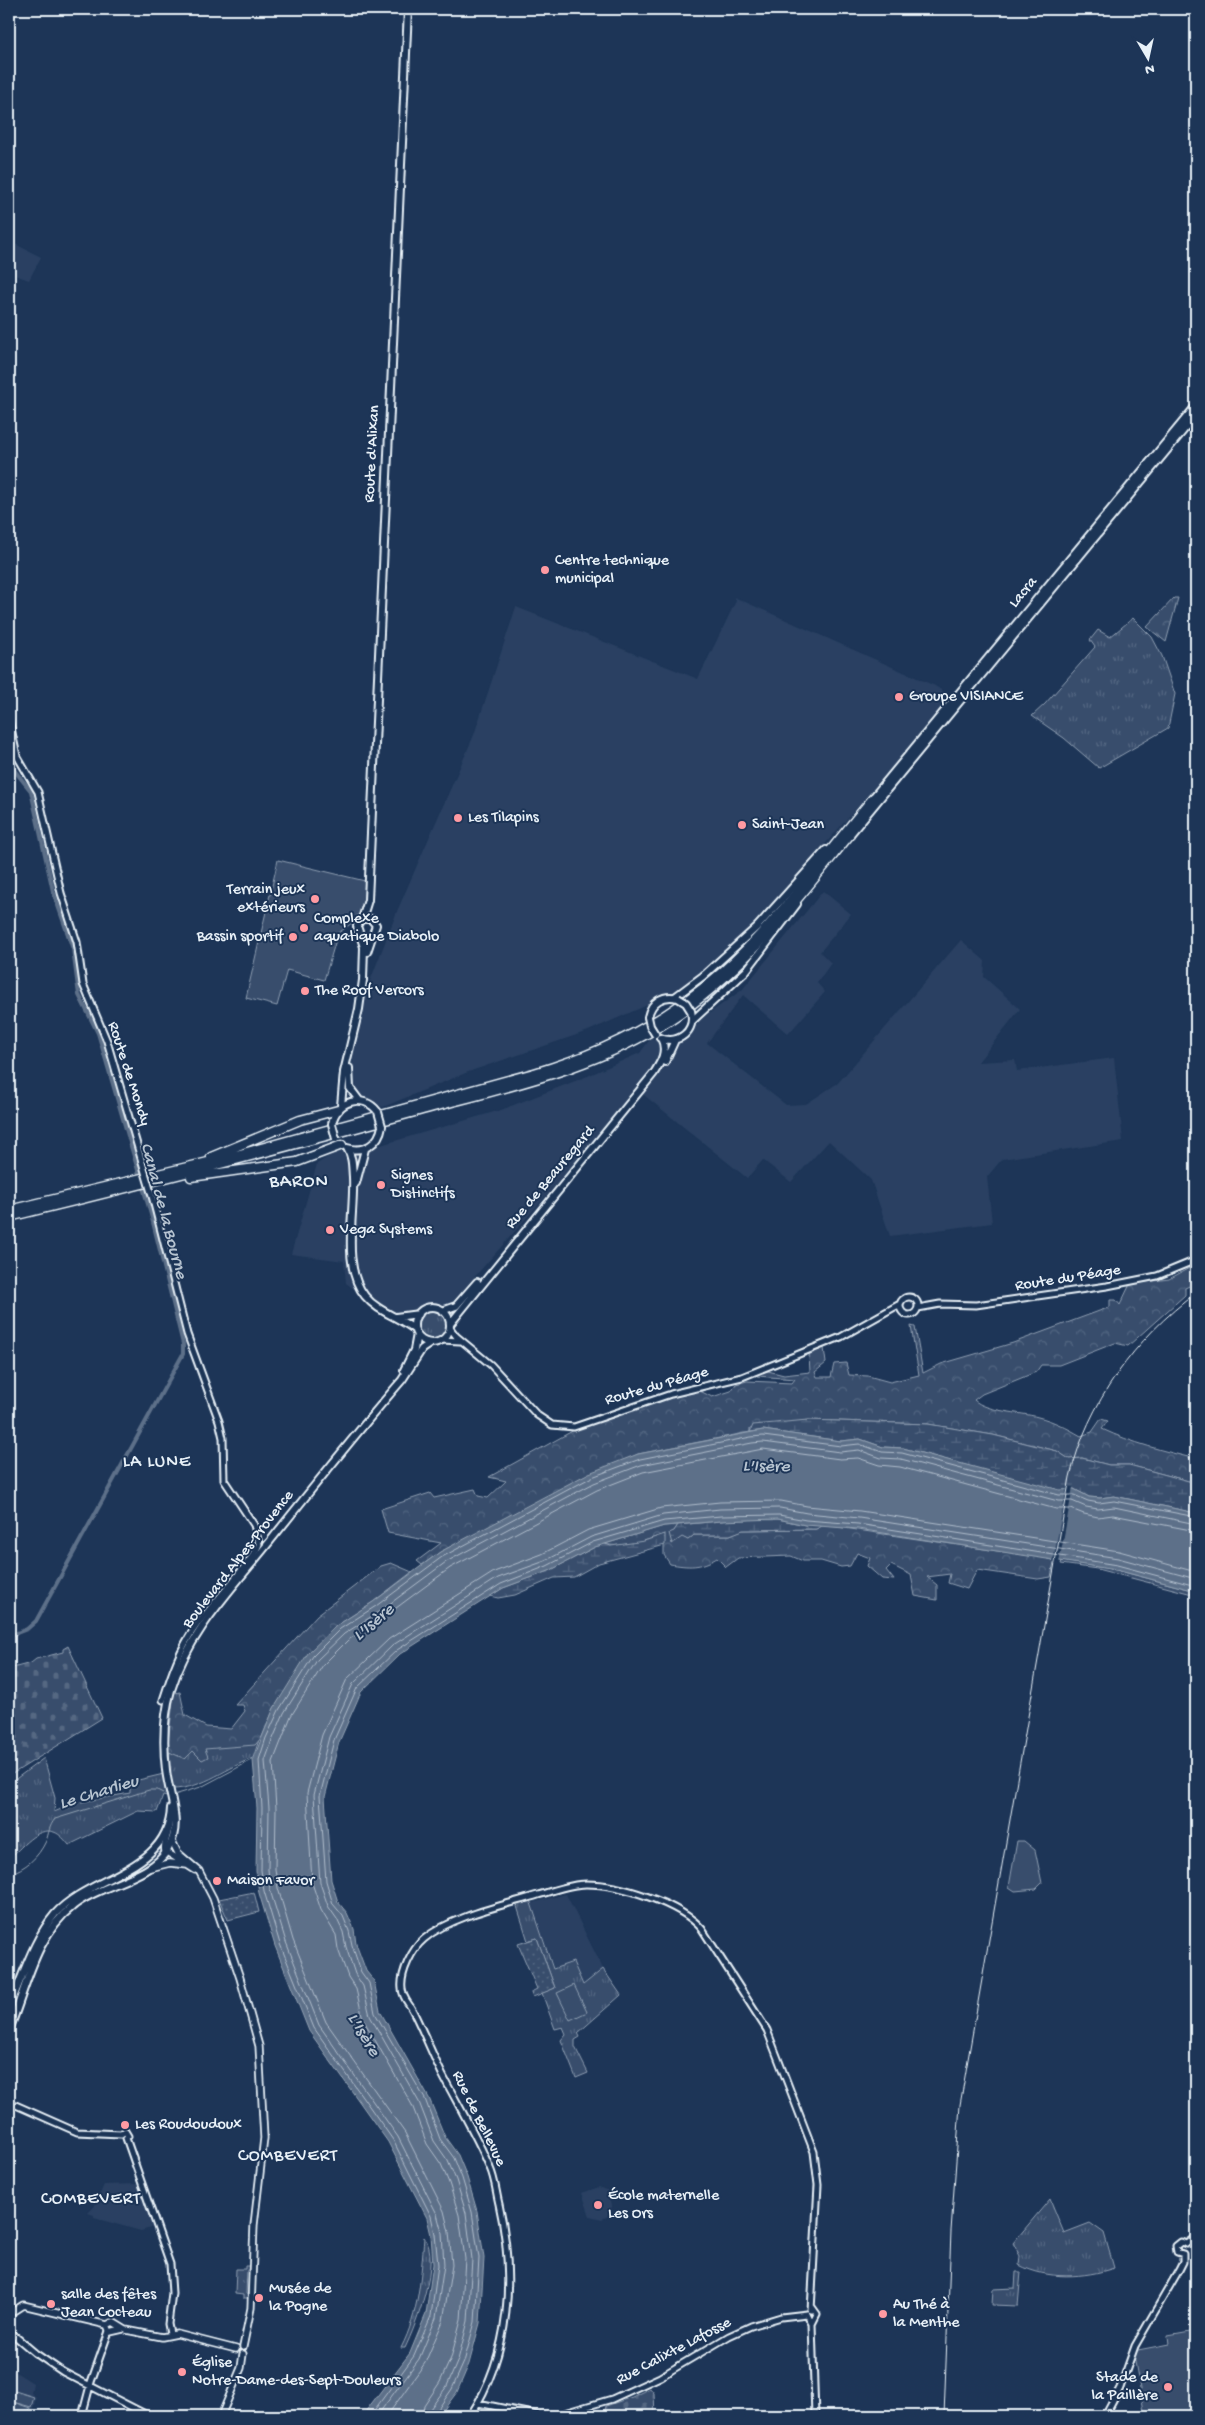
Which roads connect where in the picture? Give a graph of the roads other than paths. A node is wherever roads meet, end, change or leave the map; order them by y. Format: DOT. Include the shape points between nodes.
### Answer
graph roads {
  1 [pos="408,9"];
  2 [pos="1196,406"];
  3 [pos="1196,415"];
  4 [pos="9,719"];
  5 [pos="873,798"];
  6 [pos="848,836"];
  7 [pos="368,900"];
  8 [pos="362,919"];
  9 [pos="371,919"];
  10 [pos="361,935"];
  11 [pos="371,935"];
  12 [pos="676,997"];
  13 [pos="693,1020"];
  14 [pos="658,1036"];
  15 [pos="675,1040"];
  16 [pos="359,1100"];
  17 [pos="339,1108"];
  18 [pos="620,1116"];
  19 [pos="342,1144"];
  20 [pos="364,1148"];
  21 [pos="170,1172"];
  22 [pos="133,1187"];
  23 [pos="354,1191"];
  24 [pos="9,1210"];
  25 [pos="9,1217"];
  26 [pos="502,1258"];
  27 [pos="1196,1260"];
  28 [pos="917,1301"];
  29 [pos="900,1304"];
  30 [pos="940,1304"];
  31 [pos="918,1308"];
  32 [pos="442,1311"];
  33 [pos="902,1312"];
  34 [pos="419,1314"];
  35 [pos="394,1316"];
  36 [pos="881,1317"];
  37 [pos="450,1326"];
  38 [pos="416,1332"];
  39 [pos="442,1340"];
  40 [pos="462,1342"];
  41 [pos="431,1343"];
  42 [pos="391,1393"];
  43 [pos="163,1700"];
  44 [pos="171,1799"];
  45 [pos="169,1825"];
  46 [pos="172,1841"];
  47 [pos="166,1852"];
  48 [pos="188,1865"];
  49 [pos="148,1869"];
  50 [pos="205,1881"];
  51 [pos="9,2007"];
  52 [pos="9,2030"];
  53 [pos="9,2102"];
  54 [pos="1196,2237"];
  55 [pos="1186,2244"];
  56 [pos="1183,2254"];
  57 [pos="811,2310"];
  58 [pos="9,2314"];
  59 [pos="812,2321"];
  60 [pos="108,2328"];
  61 [pos="118,2328"];
  62 [pos="9,2331"];
  63 [pos="167,2336"];
  64 [pos="243,2350"];
  65 [pos="90,2387"];
  66 [pos="478,2403"];
  67 [pos="82,2416"];
  68 [pos="148,2416"];
  69 [pos="221,2416"];
  70 [pos="470,2416"];
  71 [pos="542,2416"];
  72 [pos="554,2416"];
  73 [pos="815,2416"];
  74 [pos="1104,2416"];
  1 -- 7 [label="main road, Route d'Alixan"];
  2 -- 5 [label="main road, Lacra"];
  3 -- 6 [label="main road"];
  4 -- 43 [label="street, Route de Mondy, bridge" via="17,756 38,792 61,894 77,942 84,984 107,1041 152,1196 187,1334 218,1416 223,1438 224,1480 254,1524 258,1547 194,1628"];
  5 -- 12 [label="main road, Lacra" via="756,928"];
  5 -- 21 [label="highway" via="738,957 689,999 629,1036 584,1057 534,1073"];
  6 -- 13 [label="main road" via="750,967"];
  6 -- 22 [label="highway" via="766,936 725,978 668,1021 619,1048 536,1079"];
  7 -- 8 [label="main road, Route d'Alixan"];
  7 -- 9 [label="main road, Route d'Alixan"];
  8 -- 9 [label="main road"];
  8 -- 10 [label="main road, Route d'Alixan" via="357,926"];
  9 -- 11 [label="main road, Route d'Alixan" via="376,928"];
  10 -- 11 [label="main road"];
  10 -- 17 [label="main road, Route d'Alixan" via="364,947 361,993"];
  11 -- 16 [label="main road, Route d'Alixan" via="363,1002 348,1069 350,1088"];
  12 -- 13 [label="main road, bridge" via="692,1011"];
  12 -- 14 [label="main road, bridge" via="657,1001 651,1009 648,1017 650,1026"];
  13 -- 15 [label="main road" via="688,1032"];
  14 -- 15 [label="main road"];
  14 -- 18 [label="main road, Rue de Beauregard" via="664,1049 660,1063"];
  15 -- 18 [label="main road, Rue de Beauregard" via="661,1069"];
  16 -- 17 [label="main road"];
  16 -- 20 [label="main road, bridge" via="369,1103 378,1112 382,1126 377,1140"];
  17 -- 19 [label="main road, bridge" via="332,1124"];
  17 -- 21 [label="highway" via="300,1120"];
  18 -- 26 [label="main road, Rue de Beauregard"];
  19 -- 20 [label="main road"];
  19 -- 22 [label="highway" via="297,1162"];
  19 -- 23 [label="main road" via="352,1160"];
  20 -- 23 [label="main road"];
  21 -- 24 [label="highway"];
  22 -- 25 [label="highway"];
  23 -- 35 [label="main road" via="351,1255 354,1275 372,1304"];
  26 -- 32 [label="main road, Rue de Beauregard" via="456,1306"];
  26 -- 37 [label="main road, Rue de Beauregard"];
  27 -- 30 [label="street, Route du Péage" via="1157,1276 1107,1286 976,1306"];
  28 -- 29 [label="street" via="906,1297"];
  28 -- 30 [label="street, Route du Péage"];
  28 -- 31 [label="street"];
  29 -- 33 [label="street"];
  29 -- 36 [label="street, Route du Péage"];
  30 -- 31 [label="street, Route du Péage"];
  31 -- 33 [label="street" via="911,1315"];
  32 -- 34 [label="main road" via="429,1308"];
  32 -- 37 [label="main road"];
  33 -- 36 [label="street, Route du Péage"];
  34 -- 35 [label="main road"];
  34 -- 38 [label="main road" via="415,1321"];
  35 -- 38 [label="main road"];
  36 -- 40 [label="street, Route du Péage" via="841,1337 742,1377 671,1394 574,1427 552,1425 537,1415 491,1365"];
  37 -- 39 [label="main road"];
  37 -- 40 [label="street, Route du Péage"];
  38 -- 41 [label="main road"];
  38 -- 42 [label="main road, Boulevard Alpes-Provence" via="414,1350"];
  39 -- 40 [label="street"];
  39 -- 41 [label="main road"];
  41 -- 42 [label="main road, Boulevard Alpes-Provence" via="422,1350"];
  42 -- 44 [label="main road, Boulevard Alpes-Provence" via="212,1612 193,1641 175,1678 168,1702 164,1743"];
  44 -- 45 [label="main road"];
  44 -- 46 [label="main road, Boulevard Alpes-Provence" via="176,1822"];
  45 -- 47 [label="main road" via="164,1844"];
  45 -- 51 [label="main road" via="161,1842 147,1857 84,1891 54,1915 39,1938"];
  46 -- 47 [label="main road"];
  46 -- 50 [label="main road" via="176,1850 192,1862"];
  47 -- 48 [label="main road"];
  47 -- 49 [label="main road"];
  48 -- 49 [label="main road" via="170,1863"];
  48 -- 50 [label="main road"];
  49 -- 52 [label="main road" via="83,1899 56,1923 38,1956"];
  50 -- 64 [label="main road" via="221,1919 259,2046 264,2138 255,2216 251,2301"];
  53 -- 63 [label="street" via="77,2132 124,2136 170,2264 172,2293"];
  54 -- 55 [label="street"];
  55 -- 56 [label="street" via="1188,2250"];
  55 -- 56 [label="street" via="1181,2242 1176,2246 1177,2252"];
  56 -- 74 [label="street" via="1180,2270 1135,2346 1120,2388"];
  57 -- 59 [label="street"];
  57 -- 59 [label="street, Rue de Bellevue" via="818,2314"];
  57 -- 66 [label="street, Rue de Bellevue" via="818,2185 814,2152 767,2030 700,1926 684,1915 648,1897 612,1888 588,1884 552,1892 472,1915 432,1933 411,1956 402,1987 405,2000 490,2168 507,2240 508,2296 502,2332"];
  57 -- 72 [label="street, Rue Calixte Lafosse" via="751,2326 656,2379 612,2398"];
  58 -- 60 [label="main road" via="23,2305"];
  59 -- 73 [label="street"];
  60 -- 61 [label="main road"];
  60 -- 61 [label="main road" via="113,2322"];
  60 -- 65 [label="street"];
  61 -- 63 [label="main road"];
  62 -- 65 [label="street" via="35,2354"];
  63 -- 64 [label="main road" via="177,2334 236,2349 238,2354"];
  64 -- 69 [label="main road" via="241,2368"];
  65 -- 67 [label="street"];
  65 -- 68 [label="street"];
  66 -- 70 [label="street, Rue de Bellevue"];
  66 -- 71 [label="street"];
}
